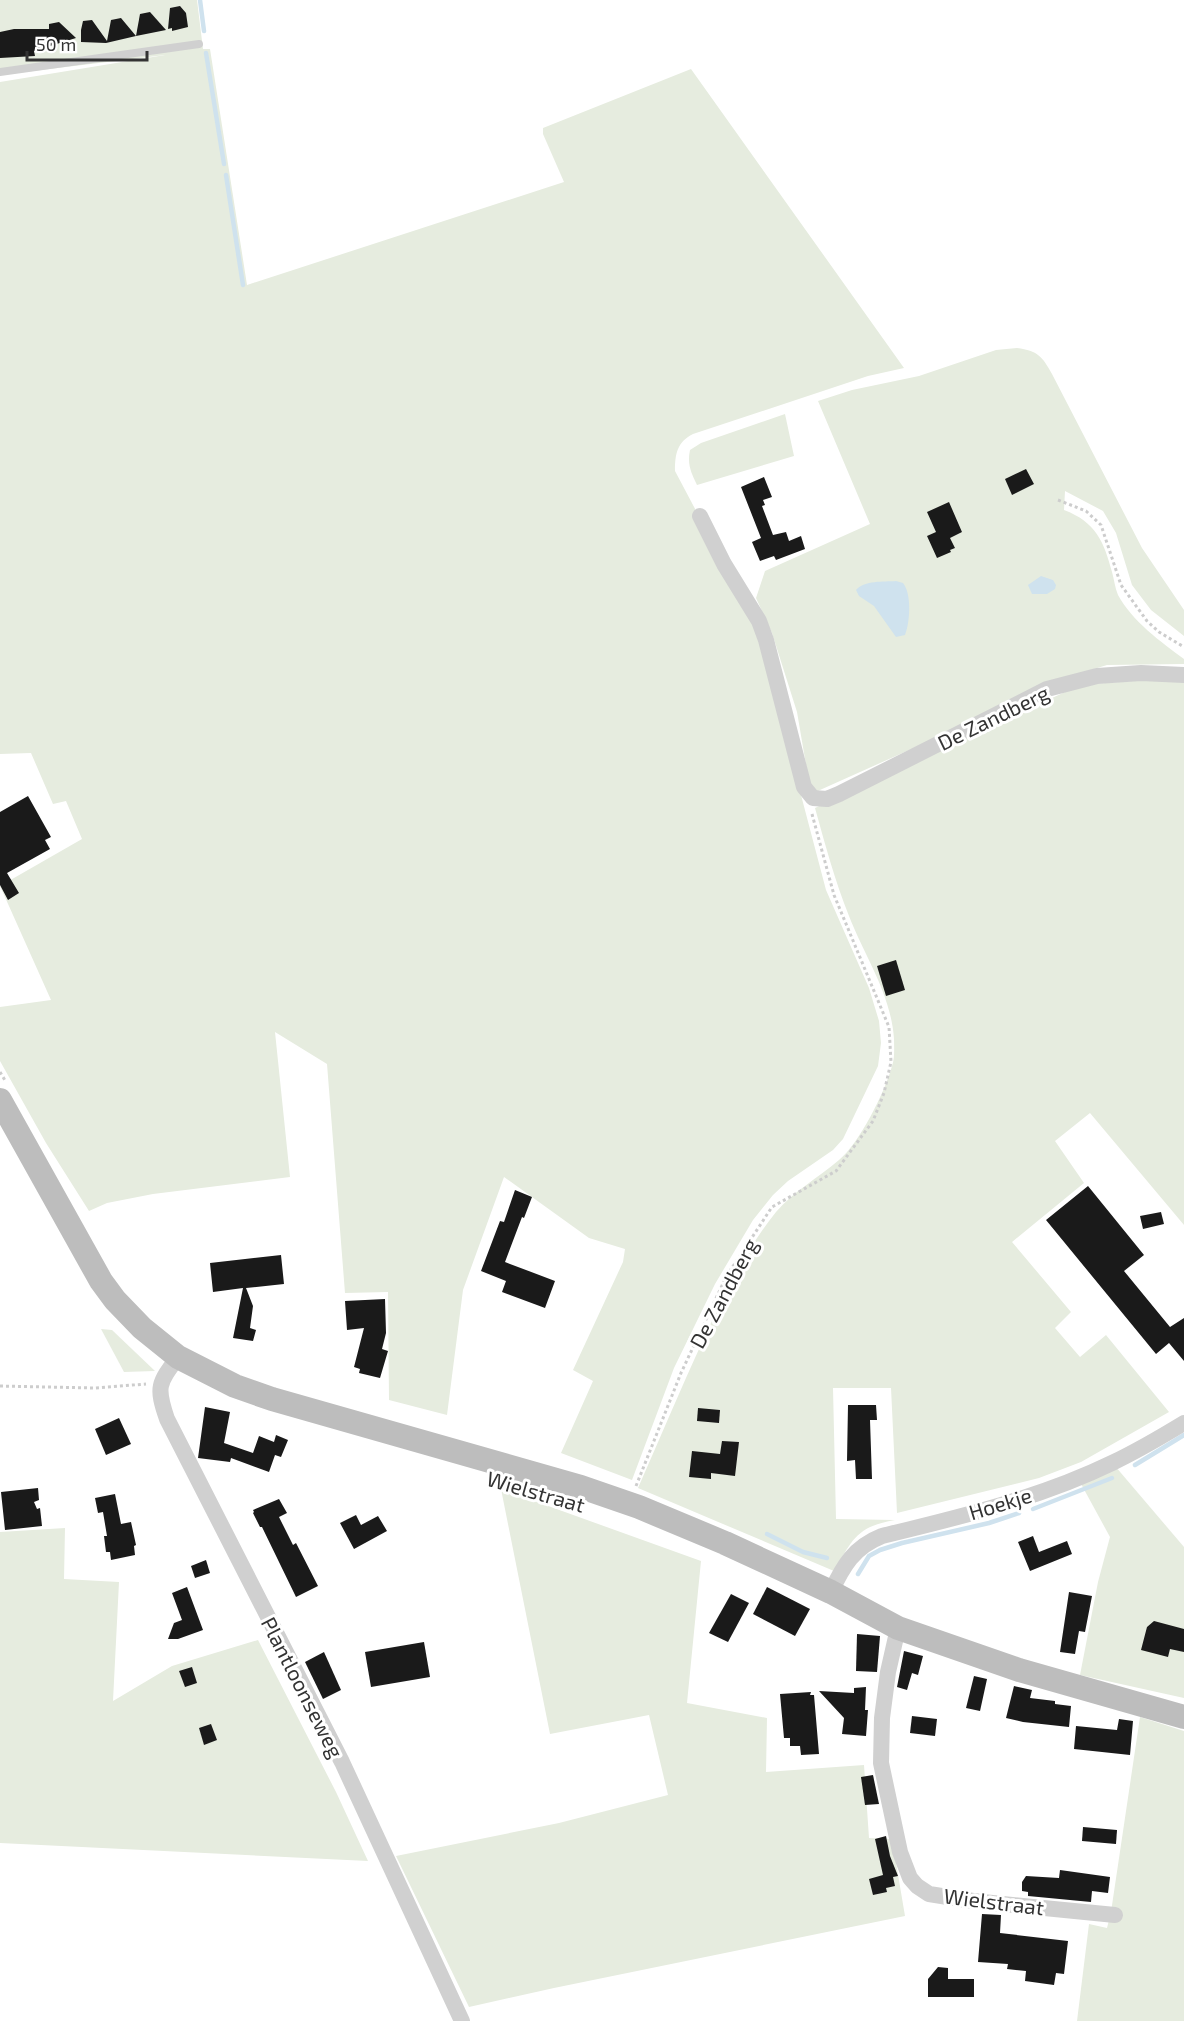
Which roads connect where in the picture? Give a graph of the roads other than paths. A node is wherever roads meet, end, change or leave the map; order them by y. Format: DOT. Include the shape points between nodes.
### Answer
graph roads {
  1 [pos="199,44"];
  2 [pos="0,72"];
  3 [pos="700,516"];
  4 [pos="1184,675"];
  5 [pos="0,1100"];
  6 [pos="178,1357"];
  7 [pos="1184,1422"];
  8 [pos="831,1592"];
  9 [pos="898,1628"];
  10 [pos="1184,1717"];
  11 [pos="1115,1915"];
  12 [pos="462,2021"];
  1 -- 2 [label="lane"];
  3 -- 4 [label="street, De Zandberg" via="759,621 804,787 813,798 827,799 839,794 1047,689 1097,676"];
  5 -- 6 [label="street, Wielstraat" via="101,1281 142,1328"];
  6 -- 8 [label="street, Wielstraat" via="235,1386 272,1399 639,1506"];
  6 -- 12 [label="street, Plantloonseweg" via="160,1382 160,1401 167,1419 342,1762"];
  7 -- 8 [label="street, Hoekje" via="1113,1463 1069,1481 1010,1502 869,1541 858,1549"];
  8 -- 9 [label="street, Wielstraat"];
  9 -- 10 [label="street, Wielstraat" via="1019,1670"];
  9 -- 11 [label="street, Wielstraat" via="883,1706 881,1763 900,1852 910,1878 929,1894"];
}
